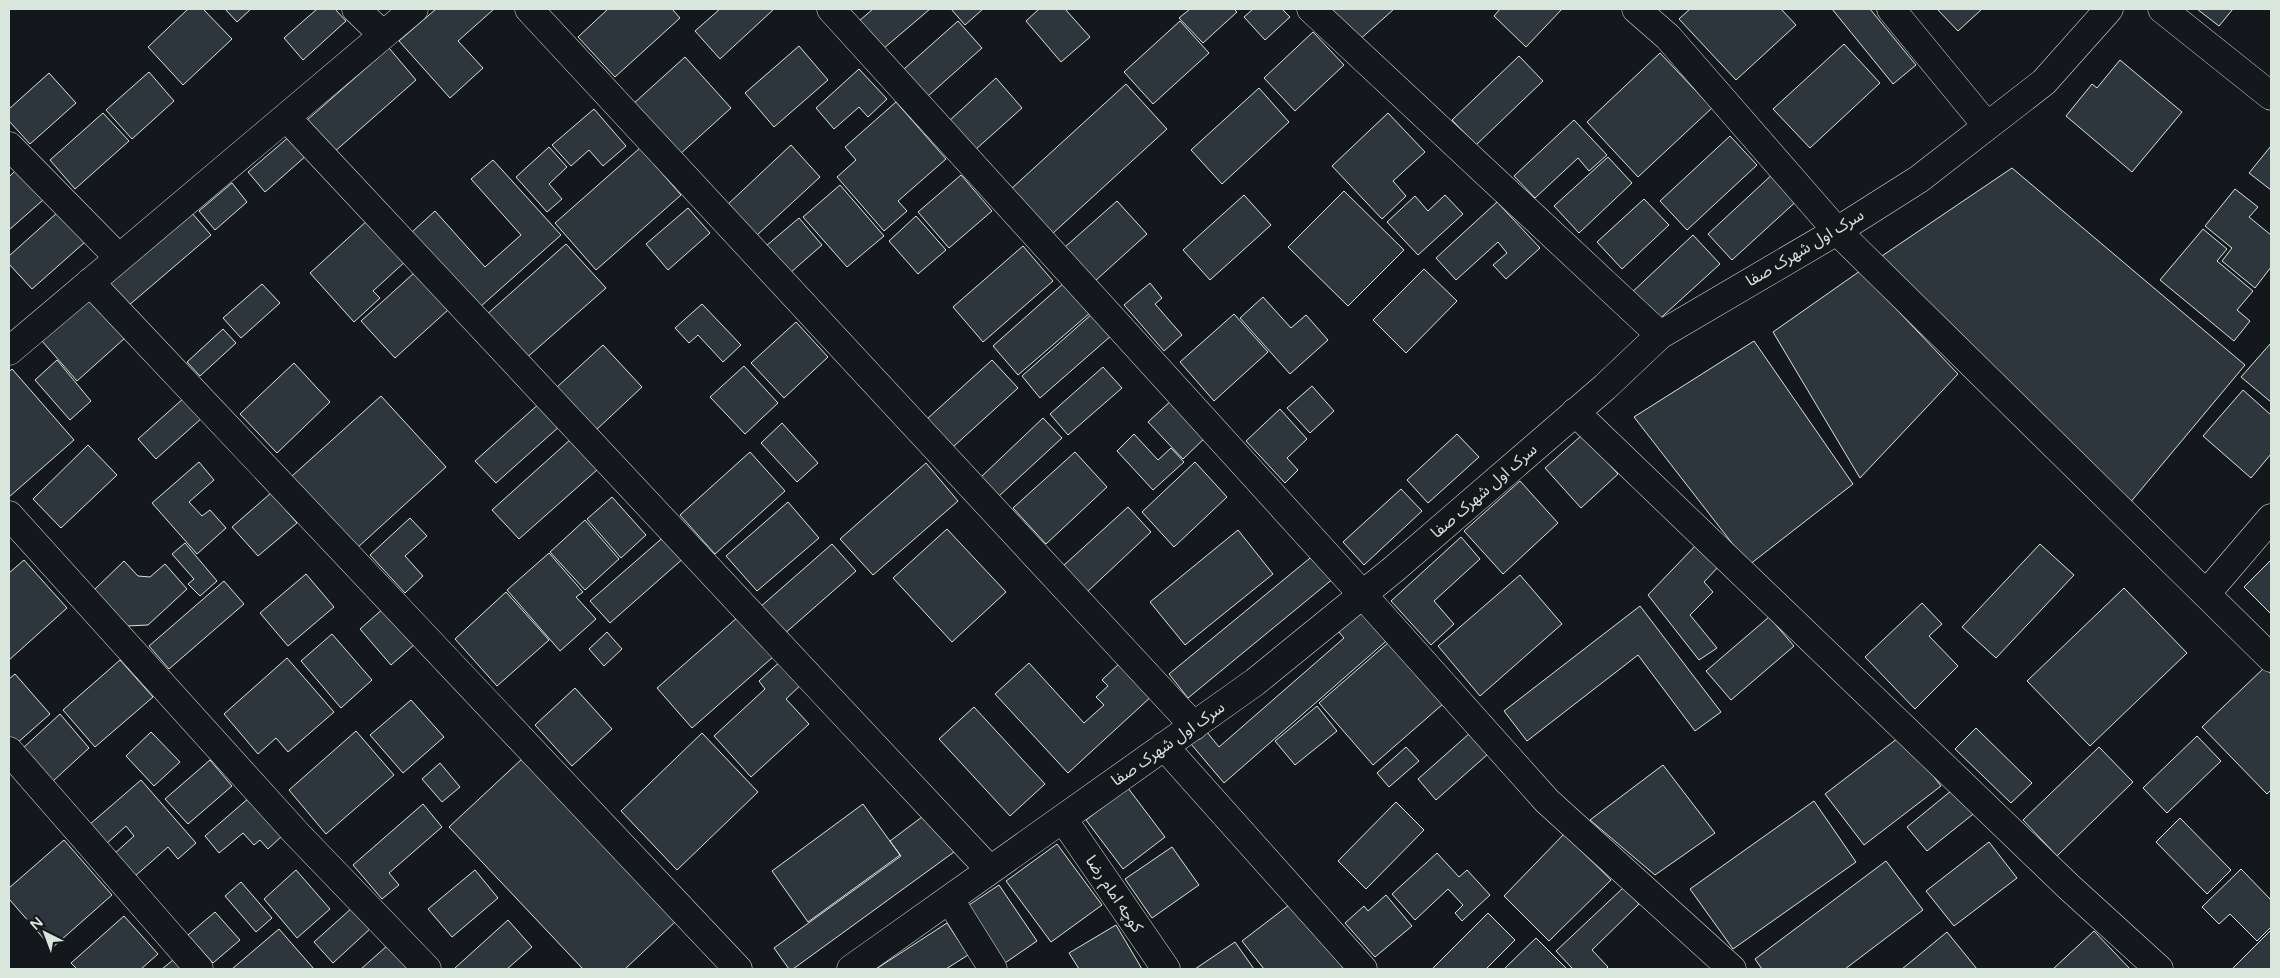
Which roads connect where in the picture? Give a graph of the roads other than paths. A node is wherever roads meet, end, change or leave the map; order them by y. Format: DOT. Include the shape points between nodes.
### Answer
graph roads {
  1 [pos="356,9"];
  2 [pos="414,9"];
  3 [pos="528,9"];
  4 [pos="831,9"];
  5 [pos="1311,9"];
  6 [pos="1636,9"];
  7 [pos="1891,9"];
  8 [pos="2162,9"];
  9 [pos="2098,13"];
  10 [pos="383,35"];
  11 [pos="2271,96"];
  12 [pos="286,117"];
  13 [pos="1987,126"];
  14 [pos="9,146"];
  15 [pos="1837,231"];
  16 [pos="119,258"];
  17 [pos="90,282"];
  18 [pos="1660,335"];
  19 [pos="9,351"];
  20 [pos="1576,412"];
  21 [pos="9,515"];
  22 [pos="2271,518"];
  23 [pos="1363,594"];
  24 [pos="2206,594"];
  25 [pos="2271,658"];
  26 [pos="1194,726"];
  27 [pos="1164,746"];
  28 [pos="9,751"];
  29 [pos="1062,819"];
  30 [pos="990,870"];
  31 [pos="950,900"];
  32 [pos="199,969"];
  33 [pos="427,969"];
  34 [pos="738,969"];
  35 [pos="851,969"];
  36 [pos="993,969"];
  37 [pos="1166,969"];
  38 [pos="1363,969"];
  39 [pos="1732,969"];
  40 [pos="2159,969"];
  1 -- 10 [label="street"];
  2 -- 10 [label="street"];
  3 -- 26 [label="street"];
  4 -- 23 [label="street"];
  5 -- 18 [label="street"];
  6 -- 15 [label="street" via="1668,37"];
  7 -- 13 [label="street"];
  8 -- 11 [label="street"];
  9 -- 13 [label="street, سرک اول شهرک صفا" via="2044,82"];
  10 -- 12 [label="street"];
  12 -- 16 [label="street"];
  12 -- 30 [label="street"];
  13 -- 15 [label="street, سرک اول شهرک صفا" via="1919,179"];
  14 -- 16 [label="street"];
  15 -- 18 [label="street, سرک اول شهرک صفا"];
  15 -- 24 [label="street"];
  16 -- 17 [label="street"];
  17 -- 19 [label="street"];
  17 -- 34 [label="street"];
  18 -- 20 [label="street, سرک اول شهرک صفا"];
  20 -- 23 [label="street, سرک اول شهرک صفا"];
  20 -- 40 [label="street" via="2069,887"];
  21 -- 33 [label="street" via="297,834"];
  22 -- 24 [label="street"];
  23 -- 26 [label="street, سرک اول شهرک صفا" via="1255,682"];
  23 -- 39 [label="street" via="1547,801"];
  24 -- 25 [label="street"];
  26 -- 27 [label="street, سرک اول شهرک صفا"];
  27 -- 29 [label="street, سرک اول شهرک صفا"];
  27 -- 38 [label="street"];
  28 -- 32 [label="street"];
  29 -- 30 [label="street, سرک اول شهرک صفا"];
  29 -- 37 [label="street, کوچه امام رضا"];
  30 -- 31 [label="street, سرک اول شهرک صفا"];
  31 -- 35 [label="street, سرک اول شهرک صفا"];
  31 -- 36 [label="street"];
}
